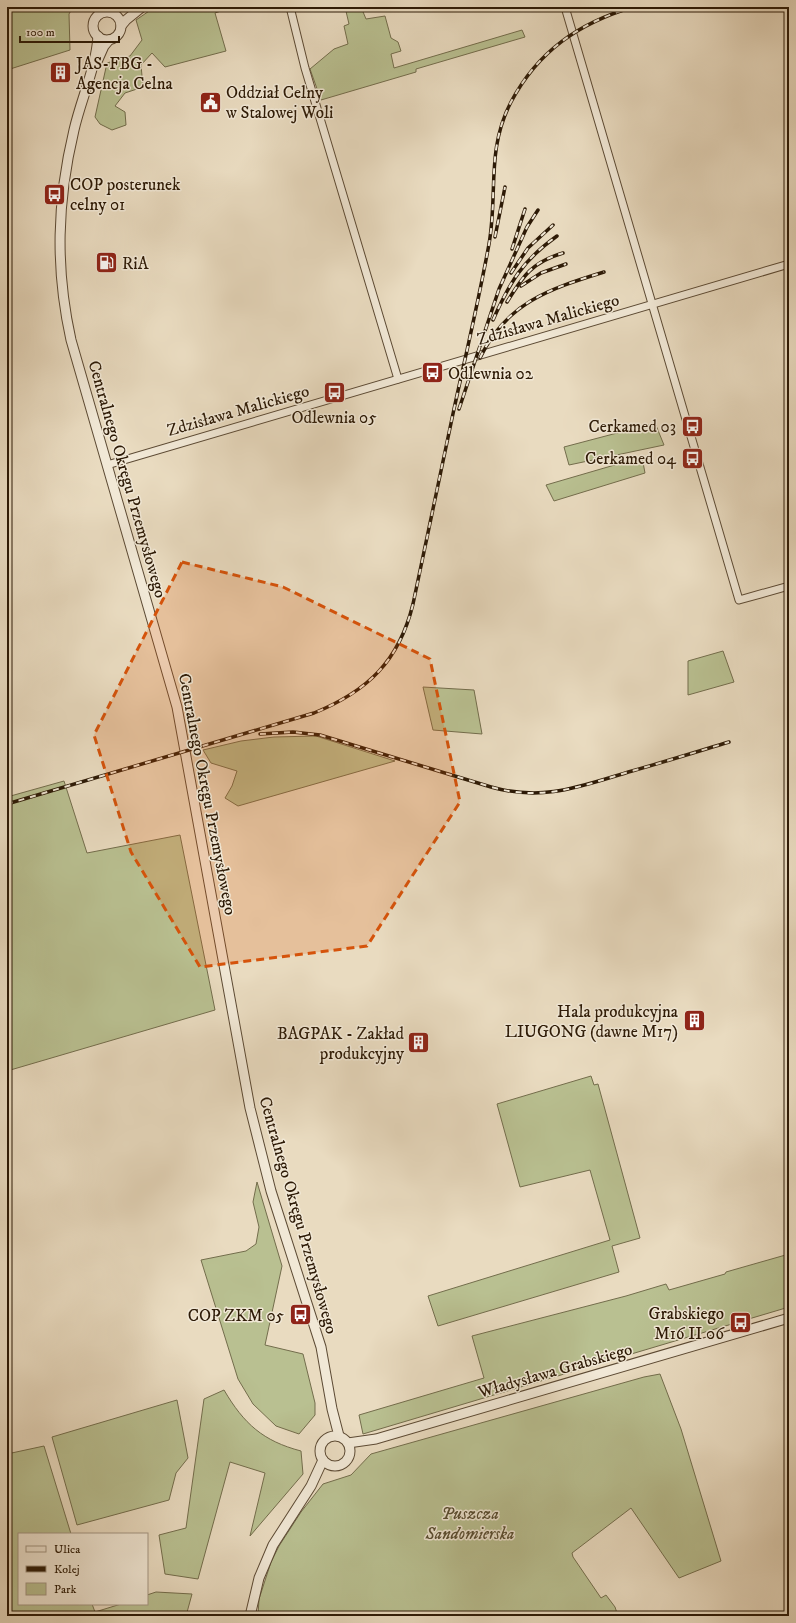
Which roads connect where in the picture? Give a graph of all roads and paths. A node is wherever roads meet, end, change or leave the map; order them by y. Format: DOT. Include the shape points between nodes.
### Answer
graph roads {
  1 [pos="100,7"];
  2 [pos="134,7"];
  3 [pos="142,7"];
  4 [pos="290,7"];
  5 [pos="565,7"];
  6 [pos="111,12"];
  7 [pos="98,16"];
  8 [pos="121,26"];
  9 [pos="98,36"];
  10 [pos="109,40"];
  11 [pos="92,70"];
  12 [pos="789,264"];
  13 [pos="652,304"];
  14 [pos="398,379"];
  15 [pos="107,465"];
  16 [pos="789,586"];
  17 [pos="789,1318"];
  18 [pos="332,1409"];
  19 [pos="339,1436"];
  20 [pos="329,1437"];
  21 [pos="350,1446"];
  22 [pos="327,1463"];
  23 [pos="250,1616"];
  1 -- 7 [label="street"];
  2 -- 6 [label="street" via="122,13"];
  3 -- 8 [label="street"];
  4 -- 14 [label="street" via="305,68"];
  5 -- 13 [label="street"];
  6 -- 7 [label="street"];
  6 -- 8 [label="street" via="118,18"];
  7 -- 9 [label="street" via="93,26"];
  8 -- 10 [label="street" via="118,34"];
  9 -- 10 [label="street"];
  9 -- 11 [label="street, Centralnego Okręgu Przemysłowego"];
  10 -- 11 [label="street, Centralnego Okręgu Przemysłowego"];
  11 -- 15 [label="street, Centralnego Okręgu Przemysłowego" via="78,114 64,182 60,212 60,269 65,315"];
  12 -- 13 [label="street, Zdzisława Malickiego"];
  13 -- 14 [label="street, Zdzisława Malickiego"];
  13 -- 16 [label="street" via="740,600"];
  14 -- 15 [label="street, Zdzisława Malickiego"];
  15 -- 18 [label="street, Centralnego Okręgu Przemysłowego" via="178,710 250,1108 271,1191 321,1348"];
  17 -- 21 [label="street, Władysława Grabskiego"];
  18 -- 19 [label="street"];
  18 -- 20 [label="street"];
  19 -- 20 [label="street"];
  19 -- 21 [label="street"];
  20 -- 22 [label="street" via="323,1442 320,1452"];
  21 -- 22 [label="street" via="350,1455 345,1463"];
  22 -- 23 [label="street" via="273,1545 259,1578"];
}
